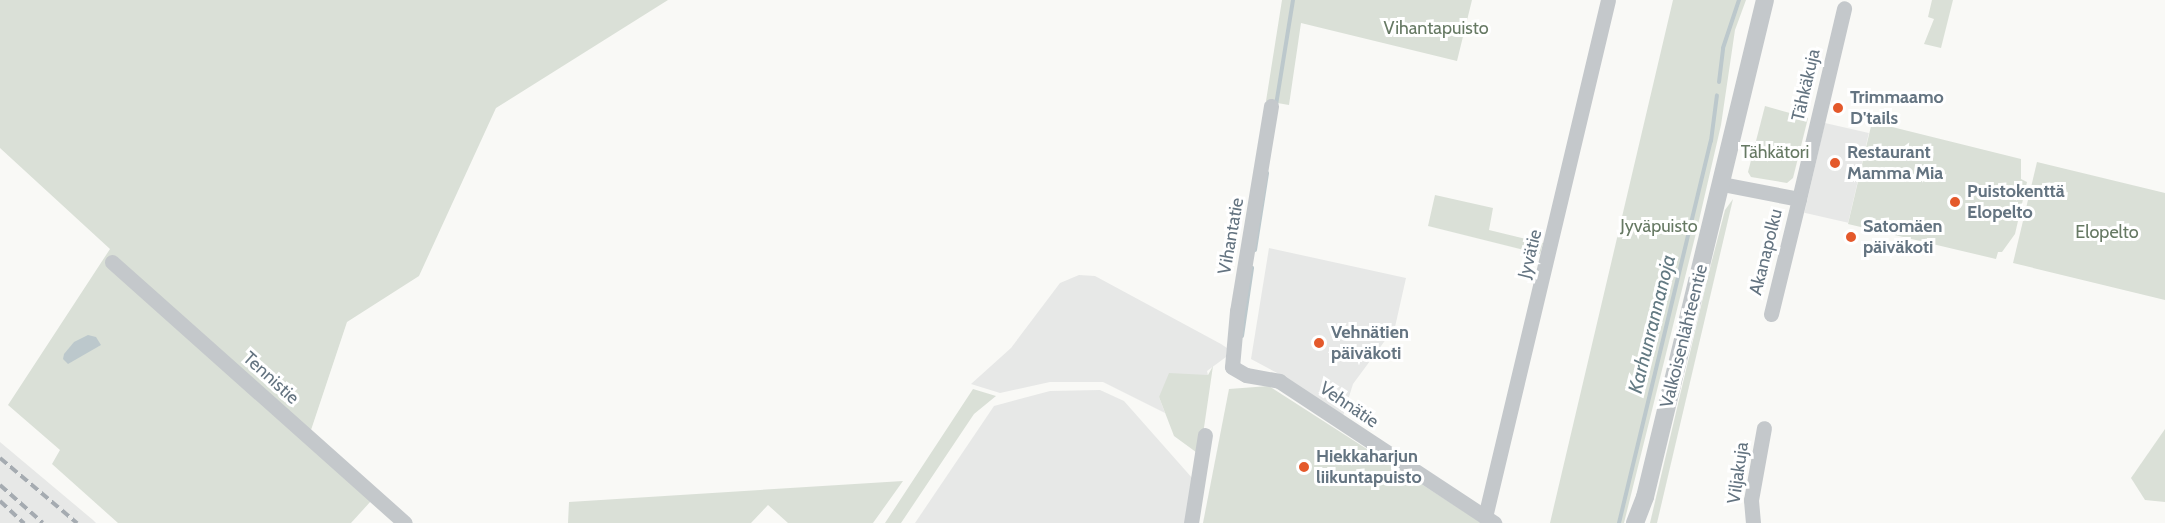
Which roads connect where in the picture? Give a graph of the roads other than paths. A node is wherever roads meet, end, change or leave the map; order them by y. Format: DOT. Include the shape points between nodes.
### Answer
graph roads {
  1 [pos="1608,0"];
  2 [pos="1765,0"];
  3 [pos="1844,8"];
  4 [pos="1271,106"];
  5 [pos="1722,184"];
  6 [pos="1799,199"];
  7 [pos="112,262"];
  8 [pos="1771,314"];
  9 [pos="1237,371"];
  10 [pos="1764,428"];
  11 [pos="1205,435"];
  12 [pos="1645,498"];
  13 [pos="1489,520"];
  14 [pos="405,523"];
  15 [pos="1191,523"];
  16 [pos="1635,523"];
  17 [pos="1643,523"];
  18 [pos="1753,523"];
  1 -- 13 [label="street, Jyvätie"];
  2 -- 5 [label="street, Valkoisenlähteentie"];
  3 -- 6 [label="street, Tähkäkuja"];
  4 -- 9 [label="street, Vihantatie" via="1231,362"];
  5 -- 6 [label="street"];
  5 -- 12 [label="street, Valkoisenlähteentie"];
  6 -- 8 [label="street, Akanapolku"];
  7 -- 14 [label="street, Tennistie"];
  9 -- 13 [label="street, Vehnätie" via="1279,381"];
  10 -- 18 [label="street, Viljakuja" via="1751,501"];
  11 -- 15 [label="street"];
  12 -- 16 [label="street, Valkoisenlähteentie"];
  12 -- 17 [label="street, Valkoisenlähteentie"];
}
